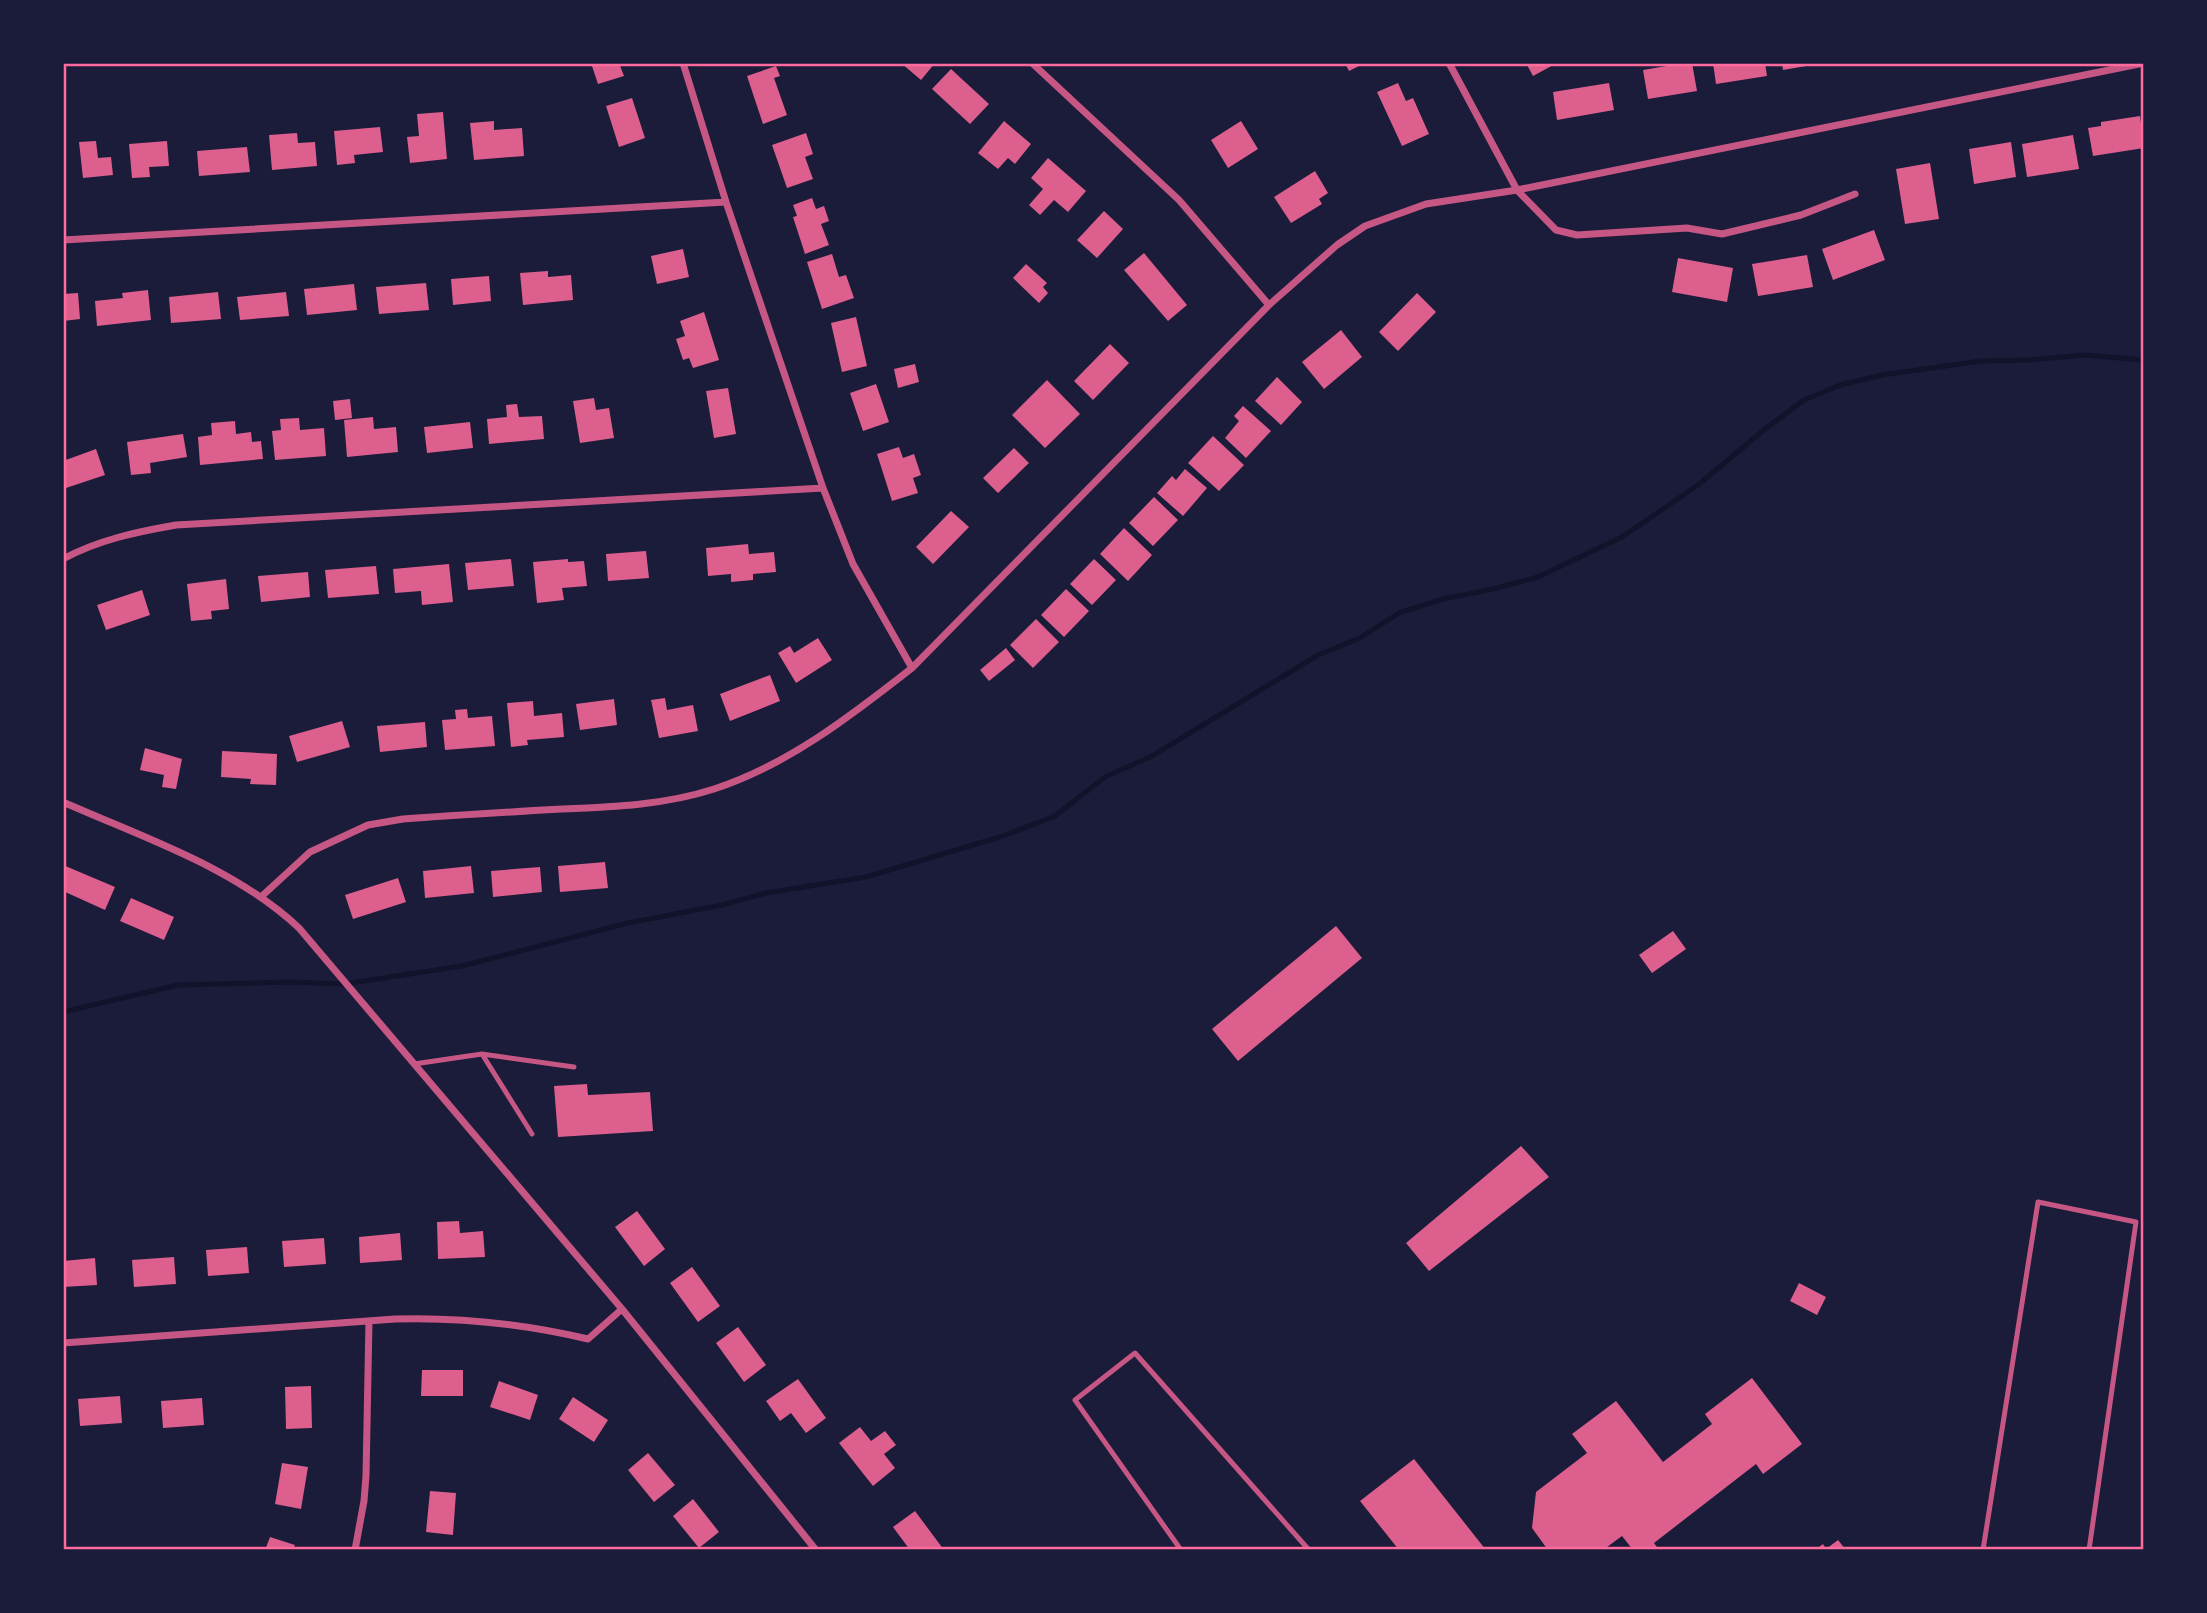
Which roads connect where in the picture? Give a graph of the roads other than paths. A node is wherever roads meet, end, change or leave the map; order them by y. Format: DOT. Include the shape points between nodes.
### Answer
graph roads {
  1 [pos="683,63"];
  2 [pos="1032,63"];
  3 [pos="1449,63"];
  4 [pos="2144,63"];
  5 [pos="1517,190"];
  6 [pos="1855,194"];
  7 [pos="726,202"];
  8 [pos="63,240"];
  9 [pos="1269,305"];
  10 [pos="823,488"];
  11 [pos="63,559"];
  12 [pos="912,668"];
  13 [pos="63,802"];
  14 [pos="262,896"];
  15 [pos="482,1054"];
  16 [pos="414,1064"];
  17 [pos="575,1067"];
  18 [pos="532,1134"];
  19 [pos="622,1309"];
  20 [pos="369,1321"];
  21 [pos="63,1343"];
  22 [pos="355,1550"];
  23 [pos="816,1550"];
  24 [pos="1181,1550"];
  25 [pos="1309,1550"];
  26 [pos="1983,1550"];
  27 [pos="2089,1550"];
  1 -- 7 [label="street"];
  2 -- 9 [label="street" via="1179,200"];
  3 -- 5 [label="street"];
  4 -- 5 [label="street"];
  5 -- 6 [label="street" via="1556,230 1577,235 1687,228 1722,234 1801,215"];
  5 -- 9 [label="street" via="1426,204 1366,226 1337,245"];
  7 -- 8 [label="street"];
  7 -- 10 [label="street"];
  9 -- 12 [label="street"];
  10 -- 11 [label="street" via="176,525 134,532"];
  10 -- 12 [label="street" via="853,564"];
  12 -- 14 [label="street" via="854,713 772,765 713,789 625,806 448,815 368,825 310,852"];
  13 -- 14 [label="street" via="192,859"];
  14 -- 16 [label="street" via="299,928"];
  15 -- 16 [label="lane"];
  15 -- 17 [label="lane"];
  15 -- 18 [label="lane"];
  16 -- 19 [label="street"];
  19 -- 20 [label="street" via="588,1339 488,1321"];
  19 -- 23 [label="street"];
  20 -- 21 [label="street"];
  20 -- 22 [label="street" via="366,1476"];
  24 -- 25 [label="lane" via="1075,1400 1135,1353"];
  26 -- 27 [label="lane" via="2038,1202 2136,1222"];
}
